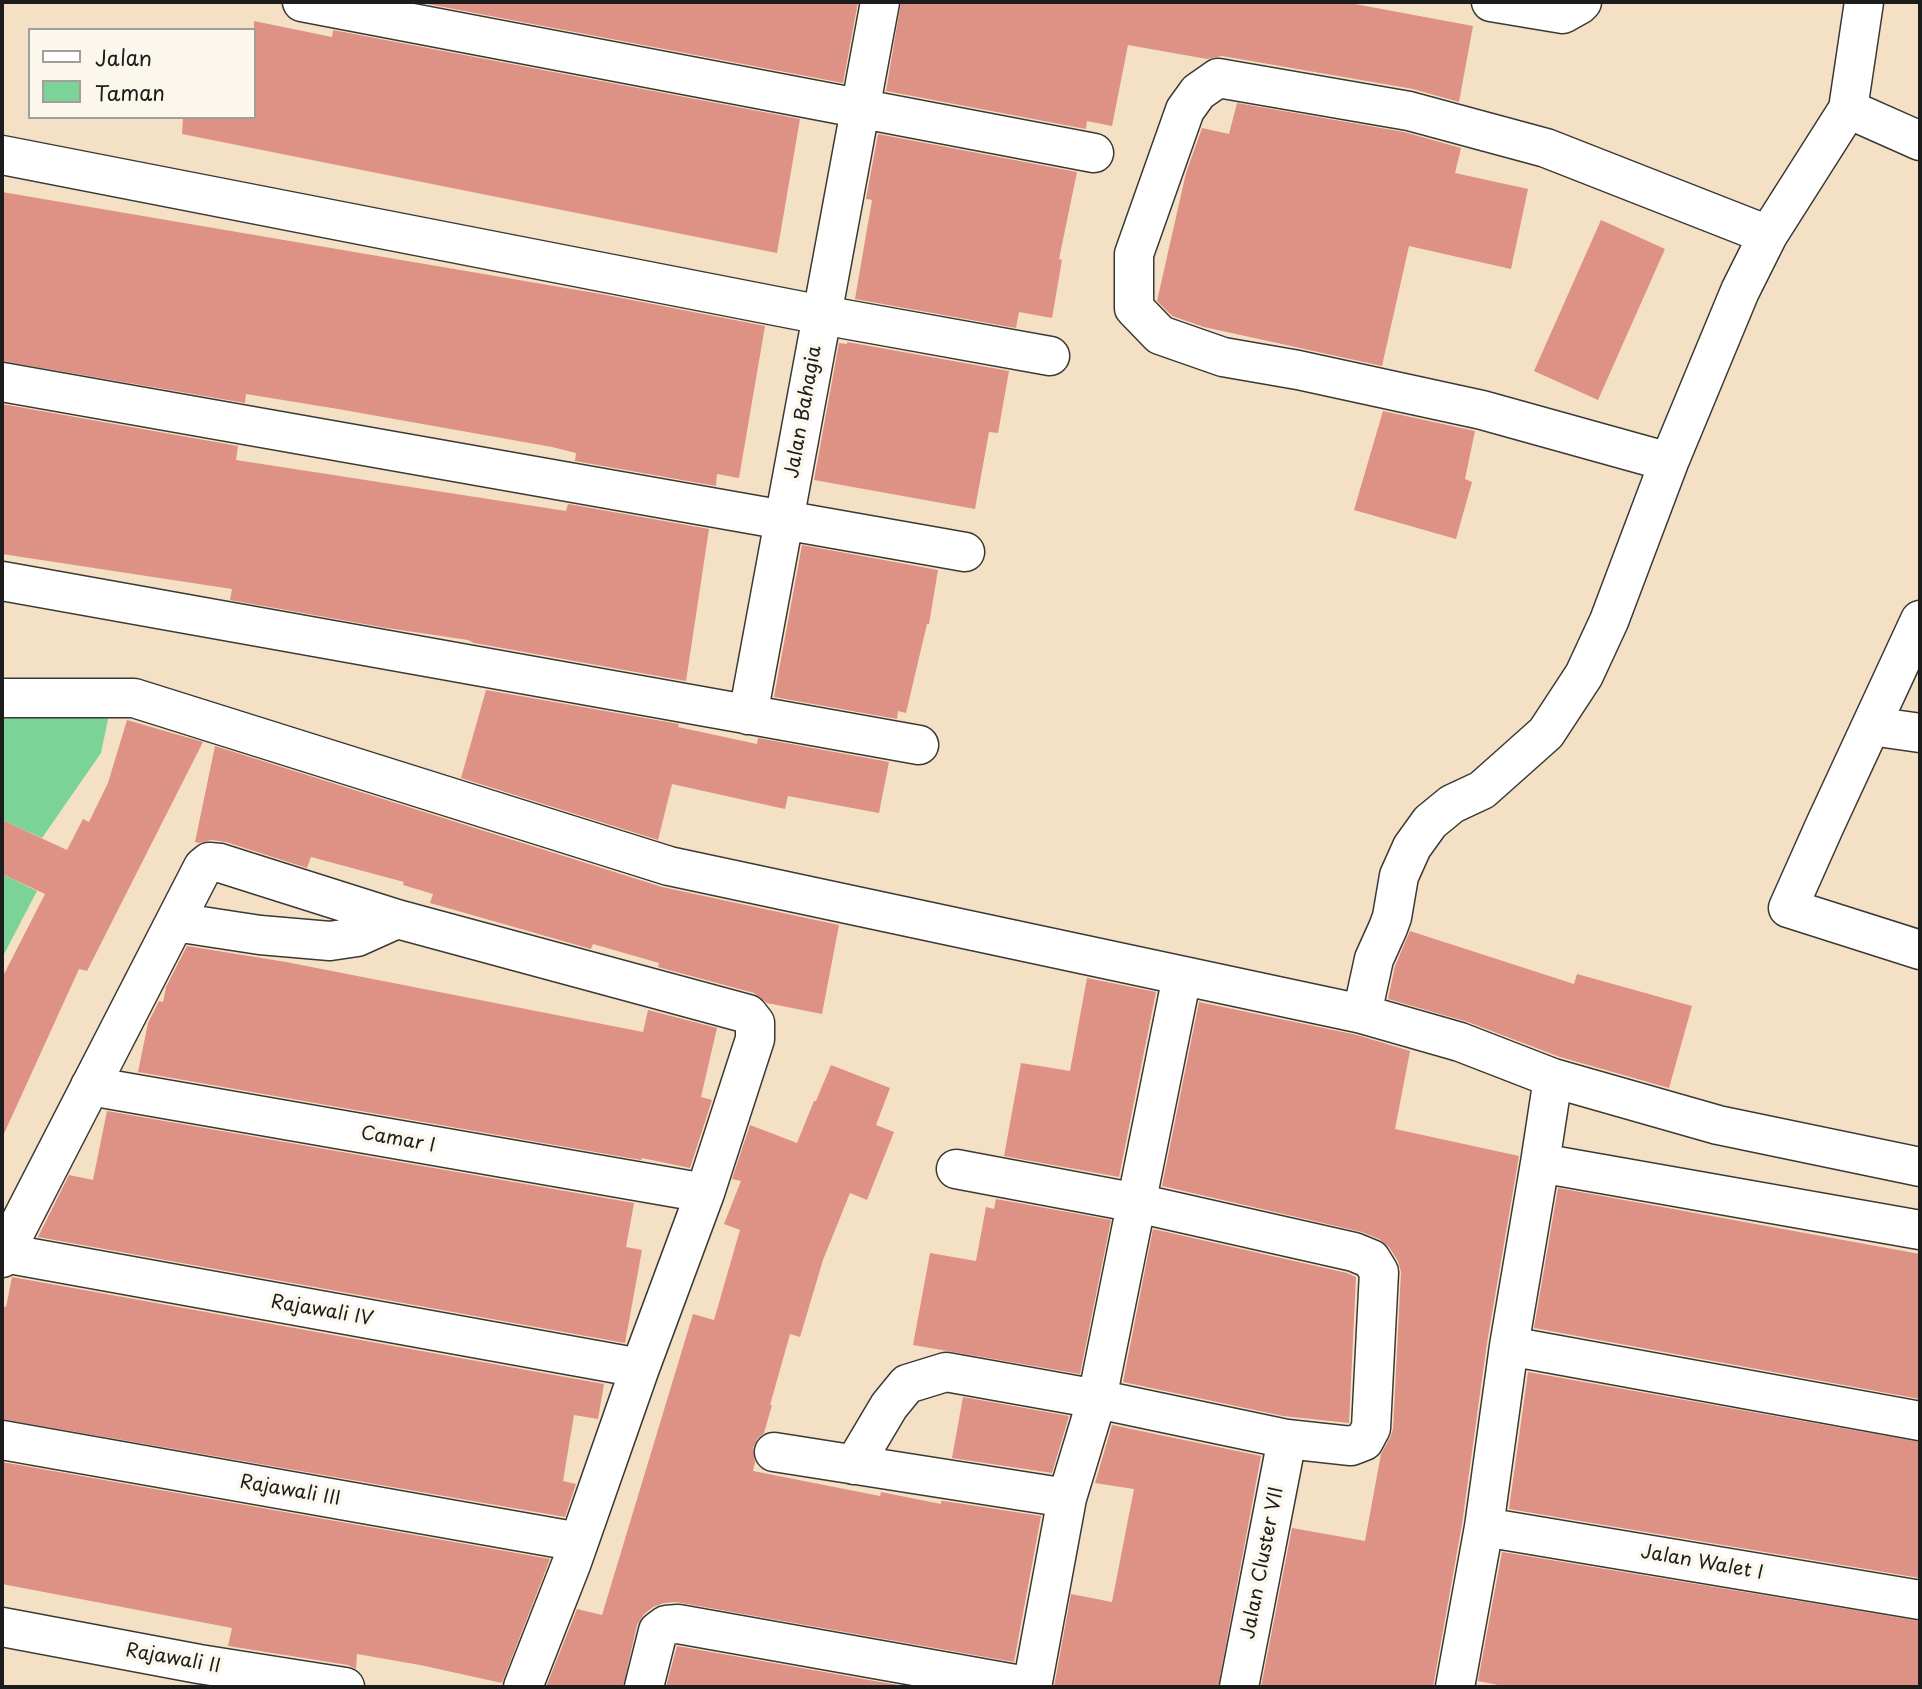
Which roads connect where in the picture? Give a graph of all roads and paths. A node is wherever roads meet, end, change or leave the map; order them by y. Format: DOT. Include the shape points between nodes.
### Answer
graph roads {
  1 [pos="302,2"];
  2 [pos="880,2"];
  3 [pos="1491,2"];
  4 [pos="1582,2"];
  5 [pos="1864,2"];
  6 [pos="860,110"];
  7 [pos="1848,110"];
  8 [pos="1920,141"];
  9 [pos="1094,153"];
  10 [pos="2,155"];
  11 [pos="1768,235"];
  12 [pos="822,315"];
  13 [pos="1050,356"];
  14 [pos="2,382"];
  15 [pos="1669,462"];
  16 [pos="784,521"];
  17 [pos="965,552"];
  18 [pos="2,581"];
  19 [pos="1920,620"];
  20 [pos="2,698"];
  21 [pos="748,715"];
  22 [pos="1871,726"];
  23 [pos="1920,733"];
  24 [pos="919,745"];
  25 [pos="397,919"];
  26 [pos="175,922"];
  27 [pos="1920,950"];
  28 [pos="1182,976"];
  29 [pos="1362,1014"];
  30 [pos="1553,1077"];
  31 [pos="90,1086"];
  32 [pos="1540,1163"];
  33 [pos="1920,1167"];
  34 [pos="956,1169"];
  35 [pos="705,1193"];
  36 [pos="1137,1203"];
  37 [pos="1920,1230"];
  38 [pos="3,1255"];
  39 [pos="1509,1346"];
  40 [pos="640,1368"];
  41 [pos="1097,1399"];
  42 [pos="1920,1421"];
  43 [pos="1287,1439"];
  44 [pos="2,1440"];
  45 [pos="774,1452"];
  46 [pos="854,1465"];
  47 [pos="1067,1498"];
  48 [pos="1484,1527"];
  49 [pos="579,1542"];
  50 [pos="1920,1600"];
  51 [pos="2,1627"];
  52 [pos="197,1676"];
  53 [pos="345,1687"];
  54 [pos="523,1687"];
  55 [pos="644,1687"];
  56 [pos="1239,1687"];
  57 [pos="1455,1687"];
  1 -- 6 [label="street"];
  2 -- 6 [label="street, Jalan Bahagia"];
  3 -- 4 [label="street" via="1563,13"];
  5 -- 7 [label="street"];
  6 -- 9 [label="street"];
  6 -- 12 [label="street, Jalan Bahagia"];
  7 -- 8 [label="street"];
  7 -- 11 [label="street"];
  10 -- 12 [label="street"];
  11 -- 15 [label="street"];
  11 -- 15 [label="street" via="1546,148 1409,111 1218,78 1198,92 1185,110 1134,254 1134,308 1160,335 1223,357 1482,410"];
  12 -- 13 [label="street"];
  12 -- 16 [label="street, Jalan Bahagia"];
  14 -- 16 [label="street"];
  15 -- 29 [label="street" via="1609,621 1584,675 1546,733 1482,790 1452,804 1430,822 1405,860"];
  16 -- 17 [label="street"];
  16 -- 21 [label="street, Jalan Bahagia"];
  18 -- 21 [label="street"];
  19 -- 22 [label="street"];
  20 -- 28 [label="street" via="134,698 669,866"];
  21 -- 24 [label="street"];
  22 -- 23 [label="street"];
  22 -- 27 [label="street" via="1788,908"];
  25 -- 26 [label="street" via="357,937 330,941"];
  25 -- 26 [label="street" via="209,862"];
  25 -- 35 [label="street" via="748,1014 755,1023 755,1039"];
  26 -- 31 [label="street"];
  28 -- 29 [label="street"];
  28 -- 36 [label="street"];
  29 -- 30 [label="street" via="1460,1042"];
  30 -- 32 [label="street"];
  30 -- 33 [label="street" via="1718,1125"];
  31 -- 35 [label="street, Camar I"];
  31 -- 38 [label="street"];
  32 -- 37 [label="street"];
  32 -- 39 [label="street"];
  34 -- 36 [label="street"];
  35 -- 40 [label="street"];
  36 -- 41 [label="street"];
  36 -- 43 [label="street" via="1371,1259 1379,1272 1371,1427 1364,1441 1351,1446"];
  38 -- 40 [label="street, Rajawali IV"];
  39 -- 42 [label="street"];
  39 -- 48 [label="street"];
  40 -- 49 [label="street"];
  41 -- 43 [label="street"];
  41 -- 46 [label="street" via="946,1372 907,1384"];
  41 -- 47 [label="street"];
  43 -- 56 [label="street, Jalan Cluster VII"];
  44 -- 49 [label="street, Rajawali III"];
  45 -- 46 [label="street"];
  46 -- 47 [label="street"];
  47 -- 55 [label="street" via="1032,1687 678,1624 658,1631"];
  48 -- 50 [label="street, Jalan Walet I"];
  48 -- 57 [label="street"];
  49 -- 54 [label="street"];
  51 -- 52 [label="street, Rajawali II"];
  52 -- 53 [label="street, Rajawali II"];
}
